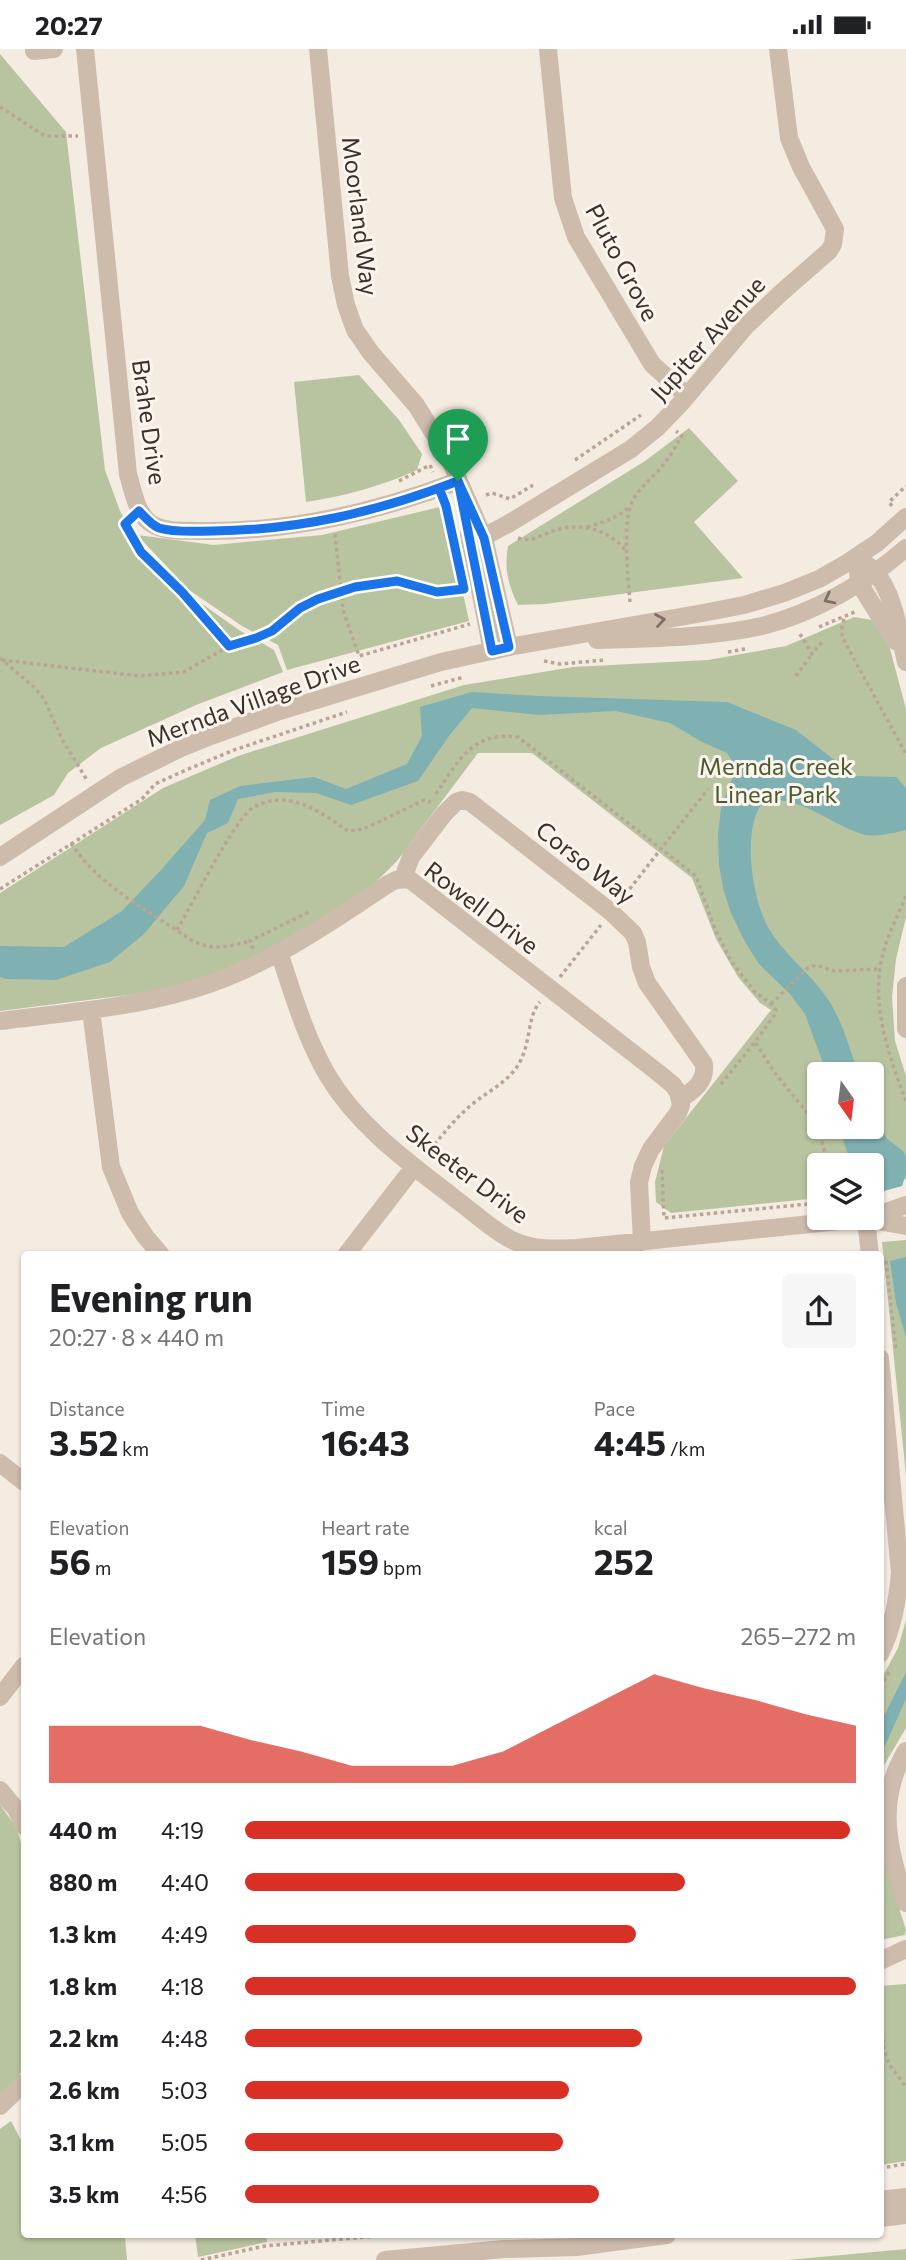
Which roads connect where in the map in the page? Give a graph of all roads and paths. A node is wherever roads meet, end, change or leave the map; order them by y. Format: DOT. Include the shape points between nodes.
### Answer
graph roads {
  1 [pos="54,49"];
  2 [pos="85,49"];
  3 [pos="318,49"];
  4 [pos="548,49"];
  5 [pos="778,49"];
  6 [pos="34,51"];
  7 [pos="0,107"];
  8 [pos="94,136"];
  9 [pos="687,396"];
  10 [pos="458,481"];
  11 [pos="397,482"];
  12 [pos="439,488"];
  13 [pos="631,504"];
  14 [pos="139,511"];
  15 [pos="906,517"];
  16 [pos="333,520"];
  17 [pos="508,524"];
  18 [pos="587,527"];
  19 [pos="453,535"];
  20 [pos="477,541"];
  21 [pos="906,548"];
  22 [pos="627,553"];
  23 [pos="855,557"];
  24 [pos="876,571"];
  25 [pos="859,583"];
  26 [pos="341,590"];
  27 [pos="467,601"];
  28 [pos="872,603"];
  29 [pos="845,618"];
  30 [pos="472,624"];
  31 [pos="545,642"];
  32 [pos="822,642"];
  33 [pos="229,646"];
  34 [pos="749,648"];
  35 [pos="501,649"];
  36 [pos="726,652"];
  37 [pos="812,654"];
  38 [pos="1,659"];
  39 [pos="905,659"];
  40 [pos="612,660"];
  41 [pos="534,663"];
  42 [pos="796,676"];
  43 [pos="468,677"];
  44 [pos="424,688"];
  45 [pos="354,709"];
  46 [pos="63,741"];
  47 [pos="906,754"];
  48 [pos="708,789"];
  49 [pos="71,843"];
  50 [pos="662,850"];
  51 [pos="0,857"];
  52 [pos="403,879"];
  53 [pos="0,889"];
  54 [pos="897,918"];
  55 [pos="906,919"];
  56 [pos="177,930"];
  57 [pos="250,941"];
  58 [pos="279,952"];
  59 [pos="880,969"];
  60 [pos="906,986"];
  61 [pos="771,1004"];
  62 [pos="91,1010"];
  63 [pos="0,1021"];
  64 [pos="906,1029"];
  65 [pos="755,1042"];
  66 [pos="713,1093"];
  67 [pos="681,1099"];
  68 [pos="825,1153"];
  69 [pos="664,1161"];
  70 [pos="414,1167"];
  71 [pos="807,1204"];
  72 [pos="906,1205"];
  73 [pos="884,1213"];
  74 [pos="884,1221"];
  75 [pos="906,1226"];
  76 [pos="807,1227"];
  77 [pos="872,1230"];
  78 [pos="642,1242"];
  79 [pos="677,1247"];
  80 [pos="158,1251"];
  81 [pos="349,1251"];
  82 [pos="877,1251"];
  83 [pos="884,1314"];
  84 [pos="889,1357"];
  85 [pos="0,1462"];
  86 [pos="21,1480"];
  87 [pos="884,1646"];
  88 [pos="21,1670"];
  89 [pos="0,1697"];
  90 [pos="906,1751"];
  91 [pos="0,1790"];
  92 [pos="21,1820"];
  93 [pos="906,1903"];
  94 [pos="906,1949"];
  95 [pos="884,1961"];
  96 [pos="884,1963"];
  97 [pos="906,1963"];
  98 [pos="884,2050"];
  99 [pos="21,2086"];
  100 [pos="906,2087"];
  101 [pos="0,2106"];
  102 [pos="906,2164"];
  103 [pos="884,2167"];
  104 [pos="906,2197"];
  105 [pos="884,2200"];
  106 [pos="906,2215"];
  107 [pos="884,2218"];
  108 [pos="354,2238"];
  109 [pos="644,2238"];
  110 [pos="201,2260"];
  111 [pos="385,2260"];
  1 -- 6 [label="street"];
  2 -- 8 [label="street, Brahe Drive"];
  3 -- 10 [label="street, Moorland Way" via="346,305 355,330 435,433"];
  4 -- 9 [label="street, Pluto Grove" via="563,198 576,237 652,364"];
  5 -- 9 [label="street, Jupiter Avenue" via="789,138 833,223 833,244 746,326"];
  7 -- 8 [label="path" via="45,136"];
  8 -- 14 [label="street, Brahe Drive" via="128,474"];
  9 -- 17 [label="street, Jupiter Avenue" via="631,449"];
  10 -- 12 [label="street, Brahe Drive"];
  10 -- 20 [label="street, Moorland Way"];
  11 -- 12 [label="path" via="430,465"];
  12 -- 16 [label="street, Brahe Drive"];
  12 -- 19 [label="path"];
  13 -- 18 [label="path" via="607,522"];
  14 -- 16 [label="street, Brahe Drive" via="159,528 178,530 244,530"];
  14 -- 33 [label="path" via="125,524 141,552"];
  15 -- 23 [label="street, Mernda Village Drive"];
  16 -- 26 [label="path"];
  17 -- 18 [label="path" via="525,540 558,529"];
  17 -- 20 [label="street, Jupiter Avenue"];
  18 -- 22 [label="path" via="610,536"];
  20 -- 35 [label="street, Moorland Way"];
  21 -- 24 [label="street, Mernda Village Drive"];
  23 -- 24 [label="street"];
  23 -- 25 [label="street"];
  31 -- 23 [label="street, Mernda Village Drive, one-way" via="744,605 819,579"];
  24 -- 25 [label="street, Mernda Village Drive"];
  24 -- 39 [label="street" via="889,593"];
  25 -- 28 [label="street"];
  25 -- 31 [label="street, Mernda Village Drive, one-way" via="798,613 728,632"];
  26 -- 27 [label="path" via="397,581 437,592 464,589"];
  26 -- 30 [label="path" via="359,656"];
  26 -- 33 [label="path" via="300,608 272,631"];
  28 -- 29 [label="path"];
  28 -- 39 [label="street"];
  29 -- 37 [label="path" via="797,635"];
  29 -- 47 [label="path" via="842,637"];
  31 -- 35 [label="street, Mernda Village Drive"];
  32 -- 37 [label="path"];
  33 -- 38 [label="path" via="184,672 139,675"];
  34 -- 36 [label="path"];
  35 -- 51 [label="street, Mernda Village Drive" via="366,684 181,748 112,783"];
  37 -- 42 [label="path"];
  38 -- 46 [label="path" via="44,699"];
  40 -- 41 [label="path"];
  43 -- 44 [label="path"];
  45 -- 49 [label="path" via="234,750 155,784 142,799"];
  48 -- 50 [label="path"];
  49 -- 53 [label="path"];
  49 -- 56 [label="path" via="109,885"];
  50 -- 56 [label="path" via="519,737 491,737 473,745 431,802 425,800 363,829 348,831 314,808 290,800 253,807 226,844"];
  50 -- 61 [label="path" via="696,876 731,961 754,991"];
  52 -- 58 [label="street, Rowell Drive"];
  52 -- 67 [label="street, Rowell Drive" via="409,879 656,1071"];
  52 -- 67 [label="street, Corso Way" via="411,857 444,814 462,800 611,912 633,933 647,983 704,1064 700,1084"];
  54 -- 55 [label="path"];
  56 -- 57 [label="path" via="202,946"];
  58 -- 62 [label="street, Rowell Drive" via="191,990"];
  58 -- 70 [label="street, Skeeter Drive" via="304,1026 329,1077 371,1129"];
  59 -- 61 [label="path" via="834,971 816,965"];
  60 -- 64 [label="street"];
  61 -- 65 [label="path" via="774,1016"];
  62 -- 63 [label="street, Rowell Drive"];
  62 -- 80 [label="street" via="111,1167 130,1213"];
  65 -- 66 [label="path"];
  65 -- 68 [label="path" via="808,1114"];
  67 -- 78 [label="street" via="678,1113 651,1149 639,1182"];
  69 -- 71 [label="path" via="664,1218"];
  70 -- 78 [label="street, Skeeter Drive" via="494,1229 532,1248"];
  70 -- 81 [label="street"];
  72 -- 73 [label="street, Skeeter Drive"];
  74 -- 75 [label="street, Skeeter Drive"];
  76 -- 79 [label="street, Skeeter Drive"];
  77 -- 82 [label="street"];
  78 -- 79 [label="street, Skeeter Drive"];
  83 -- 84 [label="path"];
  84 -- 87 [label="street" via="900,1573 897,1605"];
  85 -- 86 [label="street"];
  88 -- 89 [label="street"];
  90 -- 93 [label="street" via="889,1796 887,1825 889,1849"];
  91 -- 92 [label="street"];
  94 -- 95 [label="street"];
  96 -- 97 [label="street"];
  98 -- 100 [label="path"];
  99 -- 101 [label="street"];
  102 -- 103 [label="path"];
  104 -- 105 [label="street"];
  106 -- 107 [label="street"];
  108 -- 110 [label="path" via="265,2246"];
  109 -- 111 [label="street"];
}
